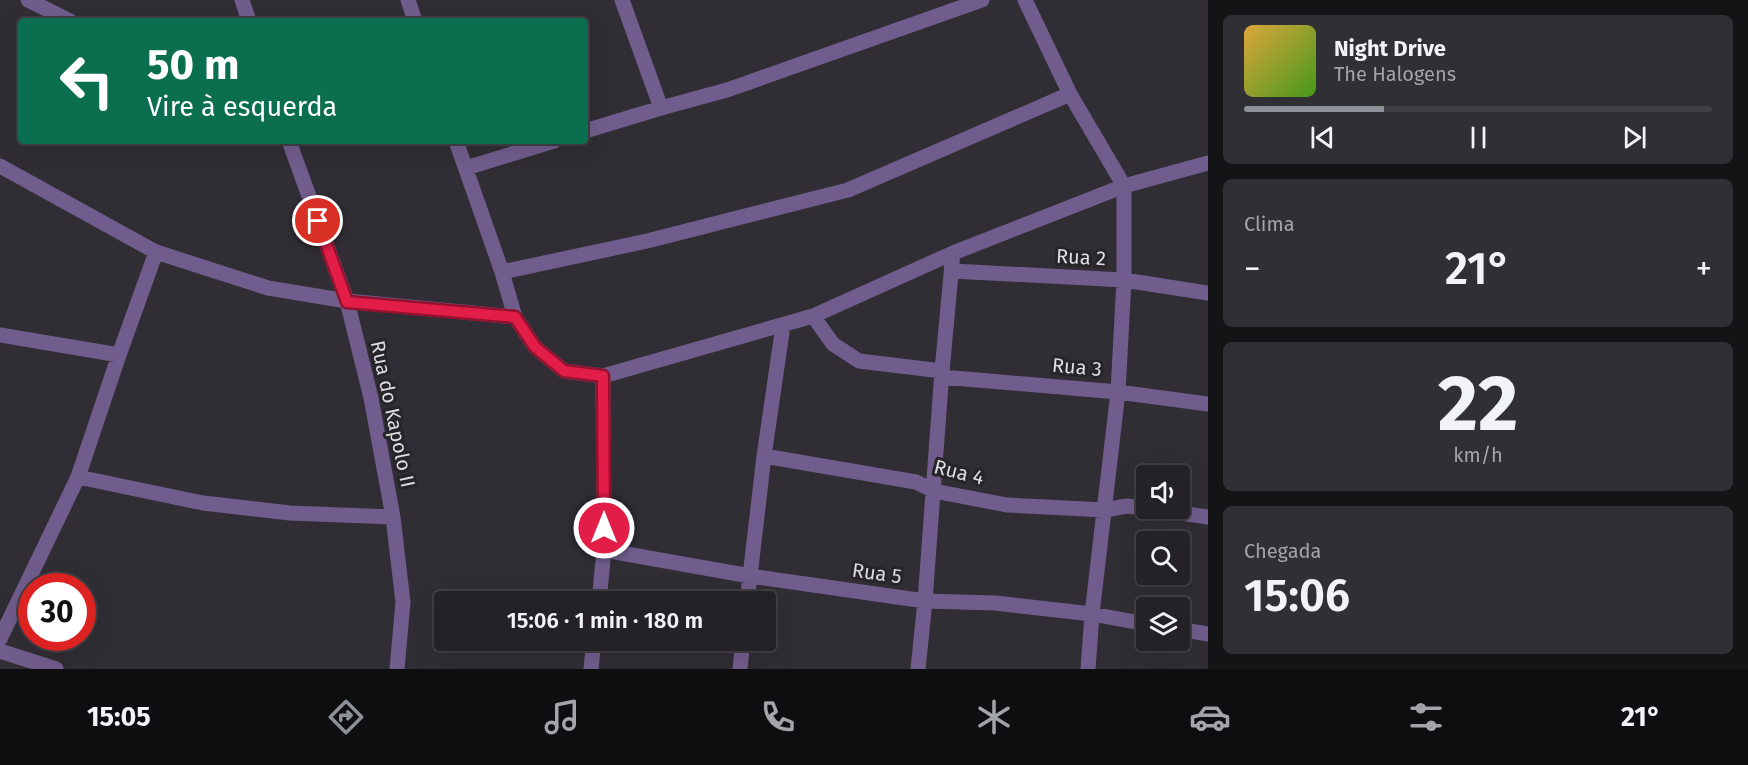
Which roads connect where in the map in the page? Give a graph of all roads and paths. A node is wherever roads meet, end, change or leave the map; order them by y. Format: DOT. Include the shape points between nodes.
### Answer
graph roads {
  1 [pos="28,0"];
  2 [pos="242,0"];
  3 [pos="408,0"];
  4 [pos="622,0"];
  5 [pos="982,0"];
  6 [pos="1025,0"];
  7 [pos="64,18"];
  8 [pos="248,18"];
  9 [pos="414,18"];
  10 [pos="1070,94"];
  11 [pos="661,108"];
  12 [pos="588,131"];
  13 [pos="290,144"];
  14 [pos="457,144"];
  15 [pos="544,144"];
  16 [pos="1208,163"];
  17 [pos="0,166"];
  18 [pos="466,168"];
  19 [pos="1185,170"];
  20 [pos="1208,176"];
  21 [pos="1124,186"];
  22 [pos="156,252"];
  23 [pos="953,253"];
  24 [pos="952,271"];
  25 [pos="502,272"];
  26 [pos="1124,280"];
  27 [pos="1208,294"];
  28 [pos="347,302"];
  29 [pos="813,316"];
  30 [pos="515,317"];
  31 [pos="783,326"];
  32 [pos="0,335"];
  33 [pos="119,355"];
  34 [pos="942,374"];
  35 [pos="603,376"];
  36 [pos="1118,392"];
  37 [pos="1208,404"];
  38 [pos="764,456"];
  39 [pos="78,477"];
  40 [pos="934,491"];
  41 [pos="1136,507"];
  42 [pos="1105,510"];
  43 [pos="1190,514"];
  44 [pos="393,517"];
  45 [pos="1208,517"];
  46 [pos="604,550"];
  47 [pos="750,576"];
  48 [pos="599,591"];
  49 [pos="748,591"];
  50 [pos="925,601"];
  51 [pos="1092,614"];
  52 [pos="1136,622"];
  53 [pos="1190,631"];
  54 [pos="1208,634"];
  55 [pos="0,639"];
  56 [pos="0,651"];
  57 [pos="593,651"];
  58 [pos="742,651"];
  59 [pos="56,669"];
  60 [pos="397,669"];
  61 [pos="591,669"];
  62 [pos="740,669"];
  63 [pos="918,669"];
  64 [pos="1088,669"];
  1 -- 7 [label="street"];
  2 -- 8 [label="street"];
  3 -- 9 [label="street"];
  4 -- 11 [label="street"];
  5 -- 11 [label="street" via="727,90"];
  6 -- 10 [label="street"];
  10 -- 21 [label="street"];
  10 -- 25 [label="street" via="849,190 647,241"];
  11 -- 12 [label="street"];
  13 -- 28 [label="street, Rua do Kapolo II"];
  14 -- 18 [label="street"];
  15 -- 18 [label="street"];
  16 -- 19 [label="street"];
  17 -- 22 [label="street"];
  18 -- 25 [label="street"];
  19 -- 20 [label="street"];
  19 -- 21 [label="street"];
  21 -- 23 [label="street"];
  21 -- 26 [label="street"];
  22 -- 28 [label="street" via="268,288"];
  22 -- 33 [label="street"];
  23 -- 24 [label="street"];
  23 -- 29 [label="street"];
  24 -- 26 [label="street, Rua 2"];
  24 -- 34 [label="street"];
  25 -- 30 [label="street"];
  26 -- 27 [label="street, Rua 2"];
  26 -- 36 [label="street"];
  28 -- 30 [label="street"];
  28 -- 44 [label="street, Rua do Kapolo II" via="371,398"];
  29 -- 31 [label="street"];
  29 -- 34 [label="street, Rua 3" via="833,344 859,361"];
  30 -- 35 [label="street" via="535,347 564,371"];
  31 -- 35 [label="street"];
  31 -- 38 [label="street"];
  32 -- 33 [label="street"];
  33 -- 39 [label="street"];
  34 -- 36 [label="street, Rua 3"];
  34 -- 40 [label="street"];
  35 -- 46 [label="street"];
  36 -- 37 [label="street, Rua 3"];
  36 -- 42 [label="street"];
  38 -- 40 [label="street, Rua 4" via="916,482"];
  38 -- 47 [label="street"];
  39 -- 44 [label="street" via="203,504 290,513"];
  39 -- 55 [label="street"];
  40 -- 42 [label="street, Rua 4" via="1007,505"];
  40 -- 50 [label="street"];
  41 -- 42 [label="street, Rua 4"];
  42 -- 51 [label="street"];
  43 -- 45 [label="street, Rua 4"];
  44 -- 60 [label="street, Rua do Kapolo II" via="403,602"];
  46 -- 47 [label="street, Rua 5"];
  46 -- 48 [label="street"];
  47 -- 49 [label="street"];
  47 -- 50 [label="street, Rua 5"];
  50 -- 51 [label="street, Rua 5" via="995,603"];
  50 -- 63 [label="street"];
  51 -- 52 [label="street, Rua 5"];
  51 -- 64 [label="street"];
  53 -- 54 [label="street"];
  56 -- 59 [label="street"];
  57 -- 61 [label="street"];
  58 -- 62 [label="street"];
}
